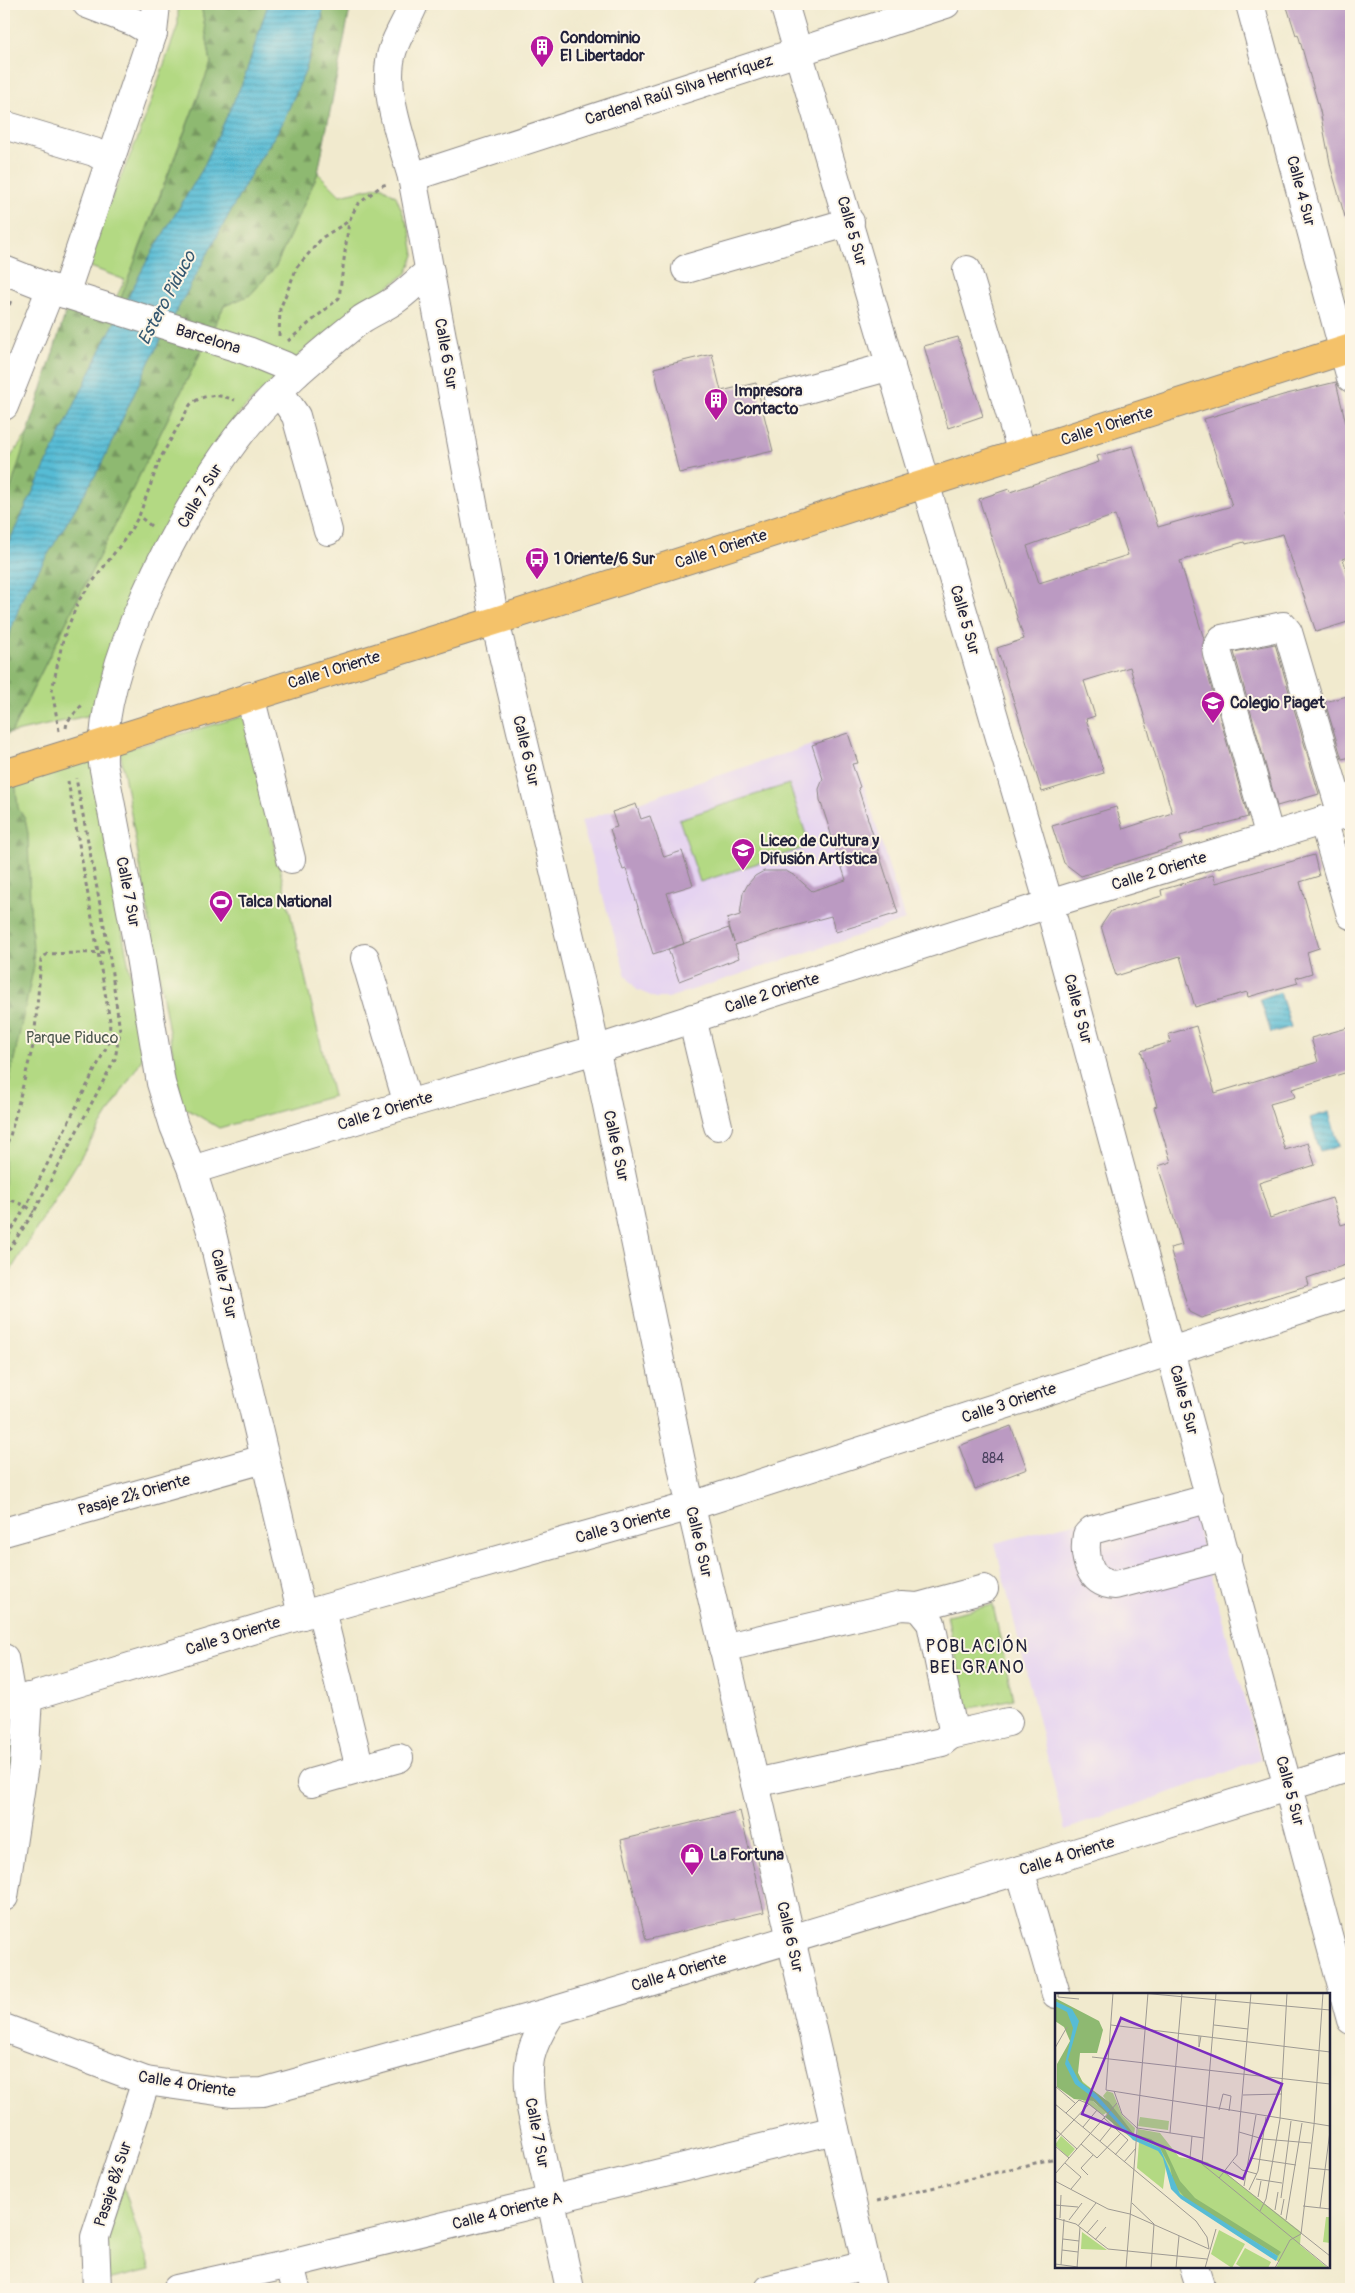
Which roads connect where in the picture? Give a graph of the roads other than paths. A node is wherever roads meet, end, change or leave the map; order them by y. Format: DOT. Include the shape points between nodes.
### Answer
graph roads {
  1 [pos="87,4"];
  2 [pos="156,4"];
  3 [pos="414,4"];
  4 [pos="784,4"];
  5 [pos="946,4"];
  6 [pos="1250,4"];
  7 [pos="154,33"];
  8 [pos="799,51"];
  9 [pos="4,125"];
  10 [pos="110,161"];
  11 [pos="412,177"];
  12 [pos="850,222"];
  13 [pos="686,269"];
  14 [pos="4,270"];
  15 [pos="967,270"];
  16 [pos="430,271"];
  17 [pos="67,294"];
  18 [pos="1347,349"];
  19 [pos="891,366"];
  20 [pos="1351,378"];
  21 [pos="288,382"];
  22 [pos="778,397"];
  23 [pos="4,406"];
  24 [pos="1022,453"];
  25 [pos="925,483"];
  26 [pos="328,530"];
  27 [pos="495,621"];
  28 [pos="250,696"];
  29 [pos="102,744"];
  30 [pos="7,773"];
  31 [pos="1339,816"];
  32 [pos="1270,837"];
  33 [pos="291,859"];
  34 [pos="1049,904"];
  35 [pos="1351,915"];
  36 [pos="365,958"];
  37 [pos="692,1018"];
  38 [pos="595,1050"];
  39 [pos="408,1104"];
  40 [pos="718,1126"];
  41 [pos="192,1170"];
  42 [pos="1351,1293"];
  43 [pos="1171,1350"];
  44 [pos="264,1459"];
  45 [pos="1211,1498"];
  46 [pos="691,1506"];
  47 [pos="4,1532"];
  48 [pos="1226,1556"];
  49 [pos="984,1589"];
  50 [pos="918,1607"];
  51 [pos="312,1612"];
  52 [pos="723,1648"];
  53 [pos="4,1658"];
  54 [pos="15,1702"];
  55 [pos="1008,1722"];
  56 [pos="951,1735"];
  57 [pos="399,1758"];
  58 [pos="1351,1767"];
  59 [pos="360,1769"];
  60 [pos="311,1783"];
  61 [pos="755,1783"];
  62 [pos="1290,1787"];
  63 [pos="1020,1870"];
  64 [pos="4,1897"];
  65 [pos="791,1938"];
  66 [pos="1056,1993"];
  67 [pos="553,2011"];
  68 [pos="1351,2020"];
  69 [pos="4,2028"];
  70 [pos="146,2081"];
  71 [pos="835,2130"];
  72 [pos="550,2200"];
  73 [pos="1194,2268"];
  74 [pos="293,2277"];
  75 [pos="869,2277"];
  76 [pos="97,2289"];
  77 [pos="177,2289"];
  78 [pos="570,2289"];
  79 [pos="768,2289"];
  80 [pos="1201,2289"];
  1 -- 7 [label="street"];
  2 -- 7 [label="street"];
  3 -- 11 [label="street, Calle 6 Sur" via="392,49 388,72 393,106"];
  4 -- 8 [label="street, Calle 5 Sur"];
  5 -- 8 [label="street, Cardenal Raúl Silva Henríquez"];
  6 -- 18 [label="street, Calle 4 Sur"];
  7 -- 10 [label="street"];
  8 -- 11 [label="street, Cardenal Raúl Silva Henríquez"];
  8 -- 12 [label="street, Calle 5 Sur"];
  9 -- 10 [label="street" via="94,152"];
  10 -- 17 [label="street"];
  11 -- 16 [label="street, Calle 6 Sur"];
  12 -- 13 [label="street"];
  12 -- 19 [label="street, Calle 5 Sur"];
  14 -- 17 [label="street, Barcelona"];
  15 -- 24 [label="street"];
  16 -- 21 [label="street, Calle 7 Sur" via="396,300 364,318 330,344"];
  16 -- 27 [label="street, Calle 6 Sur"];
  17 -- 21 [label="street, Barcelona" via="248,351 285,366"];
  17 -- 23 [label="street"];
  18 -- 20 [label="street, Calle 4 Sur"];
  18 -- 24 [label="main road, Calle 1 Oriente"];
  19 -- 22 [label="street"];
  19 -- 25 [label="street, Calle 5 Sur"];
  21 -- 26 [label="street"];
  21 -- 29 [label="street, Calle 7 Sur" via="237,437 199,492 155,575 124,647"];
  24 -- 25 [label="main road, Calle 1 Oriente"];
  25 -- 27 [label="main road, Calle 1 Oriente"];
  25 -- 34 [label="street, Calle 5 Sur"];
  27 -- 28 [label="main road, Calle 1 Oriente"];
  27 -- 38 [label="street, Calle 6 Sur"];
  28 -- 29 [label="main road, Calle 1 Oriente"];
  28 -- 33 [label="street"];
  29 -- 30 [label="main road, Calle 1 Oriente" via="65,743"];
  29 -- 41 [label="street, Calle 7 Sur" via="161,1083"];
  31 -- 32 [label="street, Calle 2 Oriente"];
  31 -- 32 [label="street" via="1288,632 1283,626 1222,639 1217,648 1218,654"];
  31 -- 35 [label="street"];
  32 -- 34 [label="street, Calle 2 Oriente"];
  34 -- 37 [label="street, Calle 2 Oriente"];
  34 -- 43 [label="street, Calle 5 Sur"];
  36 -- 39 [label="street"];
  37 -- 38 [label="street, Calle 2 Oriente"];
  37 -- 40 [label="street"];
  38 -- 39 [label="street, Calle 2 Oriente"];
  38 -- 46 [label="street, Calle 6 Sur"];
  39 -- 41 [label="street, Calle 2 Oriente"];
  41 -- 44 [label="street, Calle 7 Sur" via="212,1234"];
  42 -- 43 [label="street, Calle 3 Oriente"];
  43 -- 45 [label="street, Calle 5 Sur"];
  43 -- 46 [label="street, Calle 3 Oriente"];
  44 -- 47 [label="street, Pasaje 2½ Oriente"];
  44 -- 51 [label="street, Calle 7 Sur"];
  45 -- 48 [label="street, Calle 5 Sur"];
  45 -- 48 [label="street" via="1092,1530 1087,1535 1085,1547 1091,1572 1100,1581 1115,1585"];
  46 -- 51 [label="street, Calle 3 Oriente"];
  46 -- 52 [label="street, Calle 6 Sur"];
  48 -- 62 [label="street, Calle 5 Sur"];
  49 -- 50 [label="street"];
  50 -- 52 [label="street" via="901,1606"];
  50 -- 56 [label="street" via="932,1623 953,1730"];
  51 -- 54 [label="street, Calle 3 Oriente"];
  51 -- 59 [label="street, Calle 7 Sur"];
  52 -- 61 [label="street, Calle 6 Sur"];
  53 -- 54 [label="street"];
  54 -- 64 [label="street" via="24,1765"];
  55 -- 56 [label="street"];
  56 -- 61 [label="street" via="942,1742"];
  57 -- 59 [label="street"];
  58 -- 62 [label="street, Calle 4 Oriente"];
  59 -- 60 [label="street"];
  61 -- 65 [label="street, Calle 6 Sur"];
  62 -- 63 [label="street, Calle 4 Oriente"];
  62 -- 68 [label="street, Calle 5 Sur"];
  63 -- 65 [label="street, Calle 4 Oriente"];
  63 -- 66 [label="street"];
  65 -- 67 [label="street, Calle 4 Oriente"];
  65 -- 71 [label="street, Calle 6 Sur"];
  67 -- 70 [label="street, Calle 4 Oriente" via="263,2092 231,2094"];
  67 -- 72 [label="street, Calle 7 Sur" via="536,2036 528,2064 531,2108"];
  69 -- 70 [label="street, Calle 4 Oriente"];
  70 -- 76 [label="street, Pasaje 8½ Sur" via="95,2237"];
  71 -- 72 [label="street, Calle 4 Oriente A"];
  71 -- 75 [label="street, Calle 6 Sur"];
  72 -- 74 [label="street, Calle 4 Oriente A"];
  72 -- 78 [label="street, Calle 7 Sur"];
  73 -- 80 [label="street"];
  74 -- 77 [label="street, Calle 4 Oriente A"];
  75 -- 79 [label="street"];
}
